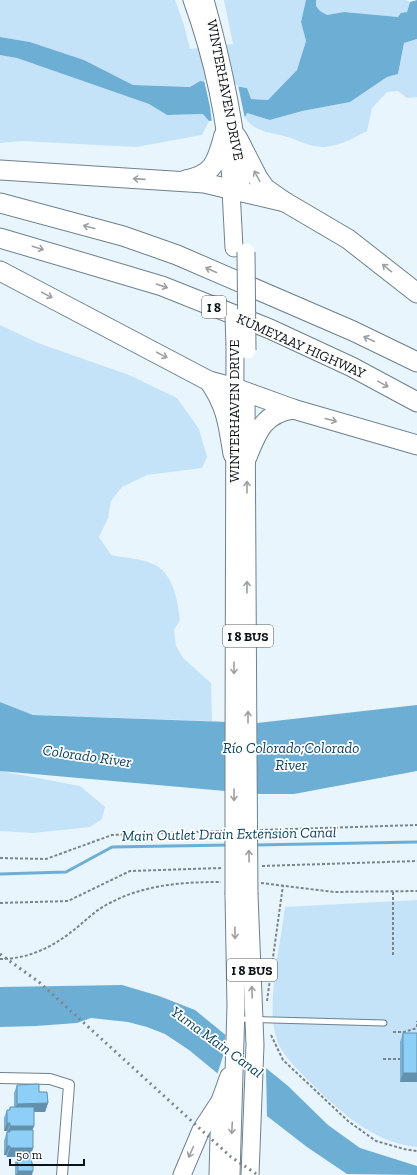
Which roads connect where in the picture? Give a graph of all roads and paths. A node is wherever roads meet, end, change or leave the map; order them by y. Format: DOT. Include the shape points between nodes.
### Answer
graph roads {
  1 [pos="191,0"];
  2 [pos="206,0"];
  3 [pos="212,41"];
  4 [pos="230,136"];
  5 [pos="0,170"];
  6 [pos="178,182"];
  7 [pos="237,192"];
  8 [pos="285,202"];
  9 [pos="0,203"];
  10 [pos="0,238"];
  11 [pos="0,271"];
  12 [pos="417,293"];
  13 [pos="417,362"];
  14 [pos="209,381"];
  15 [pos="241,390"];
  16 [pos="417,402"];
  17 [pos="293,410"];
  18 [pos="417,444"];
  19 [pos="240,456"];
  20 [pos="417,825"];
  21 [pos="253,830"];
  22 [pos="229,831"];
  23 [pos="0,858"];
  24 [pos="417,861"];
  25 [pos="258,866"];
  26 [pos="226,868"];
  27 [pos="222,882"];
  28 [pos="283,885"];
  29 [pos="417,890"];
  30 [pos="248,891"];
  31 [pos="393,892"];
  32 [pos="0,903"];
  33 [pos="393,957"];
  34 [pos="0,959"];
  35 [pos="267,1007"];
  36 [pos="253,1019"];
  37 [pos="417,1021"];
  38 [pos="384,1023"];
  39 [pos="235,1026"];
  40 [pos="417,1028"];
  41 [pos="393,1032"];
  42 [pos="271,1035"];
  43 [pos="383,1059"];
  44 [pos="400,1059"];
  45 [pos="0,1078"];
  46 [pos="231,1086"];
  47 [pos="220,1101"];
  48 [pos="417,1151"];
  49 [pos="62,1175"];
  50 [pos="182,1175"];
  51 [pos="218,1175"];
  52 [pos="231,1175"];
  53 [pos="250,1175"];
  1 -- 3 [label="main road, WINTERHAVEN DRIVE / I 8 BUS"];
  2 -- 3 [label="main road, WINTERHAVEN DRIVE / I 8 BUS"];
  3 -- 4 [label="main road, WINTERHAVEN DRIVE / I 8 BUS"];
  4 -- 6 [label="highway" via="209,171 198,178"];
  4 -- 7 [label="main road, WINTERHAVEN DRIVE / I 8 BUS" via="229,163"];
  8 -- 4 [label="highway, one-way" via="262,184"];
  6 -- 5 [label="highway, one-way"];
  6 -- 7 [label="highway" via="204,183"];
  7 -- 8 [label="highway"];
  7 -- 15 [label="main road, WINTERHAVEN DRIVE / I 8 BUS, bridge"];
  12 -- 8 [label="highway, one-way" via="348,239"];
  13 -- 9 [label="highway, I 8, one-way" via="353,331 177,255 123,236"];
  10 -- 16 [label="highway, KUMEYAAY HIGHWAY / I 8, one-way" via="162,286 284,336 352,367"];
  11 -- 14 [label="highway, one-way"];
  14 -- 15 [label="highway"];
  14 -- 19 [label="highway" via="221,399"];
  15 -- 17 [label="highway"];
  15 -- 19 [label="main road, WINTERHAVEN DRIVE / I 8 BUS"];
  17 -- 18 [label="highway, one-way"];
  17 -- 19 [label="highway" via="282,411 268,419"];
  19 -- 30 [label="main road, WINTERHAVEN DRIVE / I 8 BUS, bridge" via="241,756"];
  20 -- 21 [label="path"];
  22 -- 23 [label="path" via="112,835 46,859"];
  24 -- 25 [label="path"];
  26 -- 32 [label="path" via="130,871 68,901"];
  27 -- 34 [label="path" via="173,883 140,891 99,909 48,948 25,957"];
  28 -- 30 [label="path"];
  28 -- 31 [label="path" via="334,892"];
  28 -- 35 [label="path"];
  29 -- 31 [label="path"];
  36 -- 30 [label="main road, I 8 BUS, one-way"];
  30 -- 39 [label="main road, I 8 BUS, one-way"];
  31 -- 33 [label="path"];
  36 -- 38 [label="lane"];
  36 -- 39 [label="lane"];
  36 -- 53 [label="main road, I 8 BUS" via="254,1106"];
  37 -- 40 [label="path"];
  39 -- 46 [label="main road, I 8 BUS"];
  40 -- 41 [label="path"];
  42 -- 48 [label="path" via="283,1060 348,1121 376,1141"];
  43 -- 44 [label="path"];
  45 -- 49 [label="street" via="50,1079 69,1085"];
  46 -- 47 [label="main road"];
  46 -- 52 [label="main road, I 8 BUS, one-way"];
  47 -- 50 [label="main road, one-way" via="201,1130"];
  47 -- 51 [label="main road"];
}
